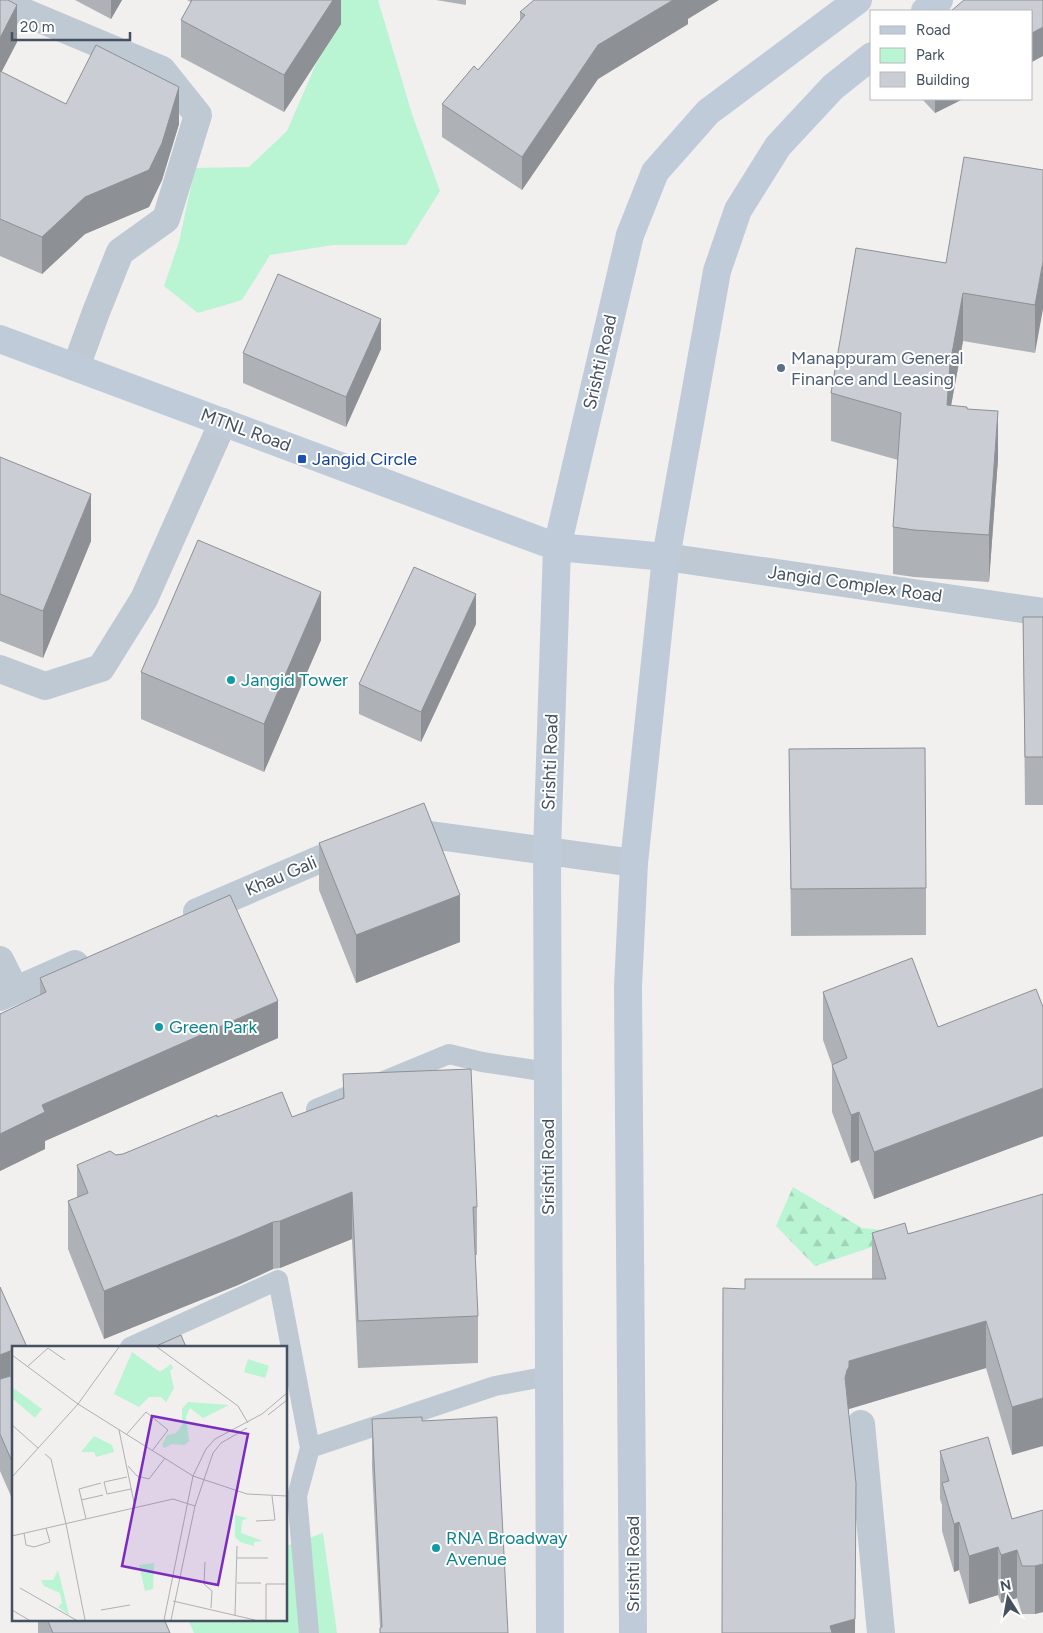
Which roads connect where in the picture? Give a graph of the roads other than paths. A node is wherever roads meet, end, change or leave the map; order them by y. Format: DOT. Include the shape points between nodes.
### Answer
graph roads {
  1 [pos="858,0"];
  2 [pos="939,0"];
  3 [pos="0,2"];
  4 [pos="926,10"];
  5 [pos="870,58"];
  6 [pos="0,339"];
  7 [pos="76,368"];
  8 [pos="223,422"];
  9 [pos="557,547"];
  10 [pos="666,557"];
  11 [pos="1043,612"];
  12 [pos="0,669"];
  13 [pos="547,851"];
  14 [pos="634,863"];
  15 [pos="170,924"];
  16 [pos="97,955"];
  17 [pos="0,960"];
  18 [pos="7,993"];
  19 [pos="548,1072"];
  20 [pos="302,1115"];
  21 [pos="132,1346"];
  22 [pos="549,1376"];
  23 [pos="861,1424"];
  24 [pos="310,1448"];
  25 [pos="309,1633"];
  26 [pos="550,1633"];
  27 [pos="634,1633"];
  28 [pos="881,1633"];
  1 -- 9 [label="main road, Srishti Road" via="708,112 655,172 630,235"];
  2 -- 4 [label="main road"];
  3 -- 7 [label="street" via="162,70 198,115 166,218 120,252"];
  5 -- 10 [label="main road, Srishti Road" via="834,87 778,146 738,210 717,271"];
  6 -- 7 [label="main road, MTNL Road"];
  7 -- 8 [label="main road, MTNL Road"];
  8 -- 9 [label="main road, MTNL Road"];
  8 -- 12 [label="street" via="144,599 101,668 45,686"];
  9 -- 10 [label="main road, MTNL Road"];
  9 -- 13 [label="main road, Srishti Road"];
  10 -- 11 [label="street, Jangid Complex Road"];
  10 -- 14 [label="main road, Srishti Road"];
  13 -- 14 [label="street, Khau Gali"];
  13 -- 15 [label="street, Khau Gali" via="390,830"];
  13 -- 19 [label="main road, Srishti Road"];
  14 -- 27 [label="main road, Srishti Road" via="628,987"];
  16 -- 18 [label="street"];
  17 -- 18 [label="street"];
  19 -- 20 [label="lane" via="449,1054"];
  19 -- 22 [label="main road, Srishti Road"];
  21 -- 24 [label="lane" via="278,1280"];
  22 -- 24 [label="lane" via="496,1386"];
  22 -- 26 [label="main road, Srishti Road"];
  23 -- 28 [label="street"];
  24 -- 25 [label="lane" via="297,1496"];
}
